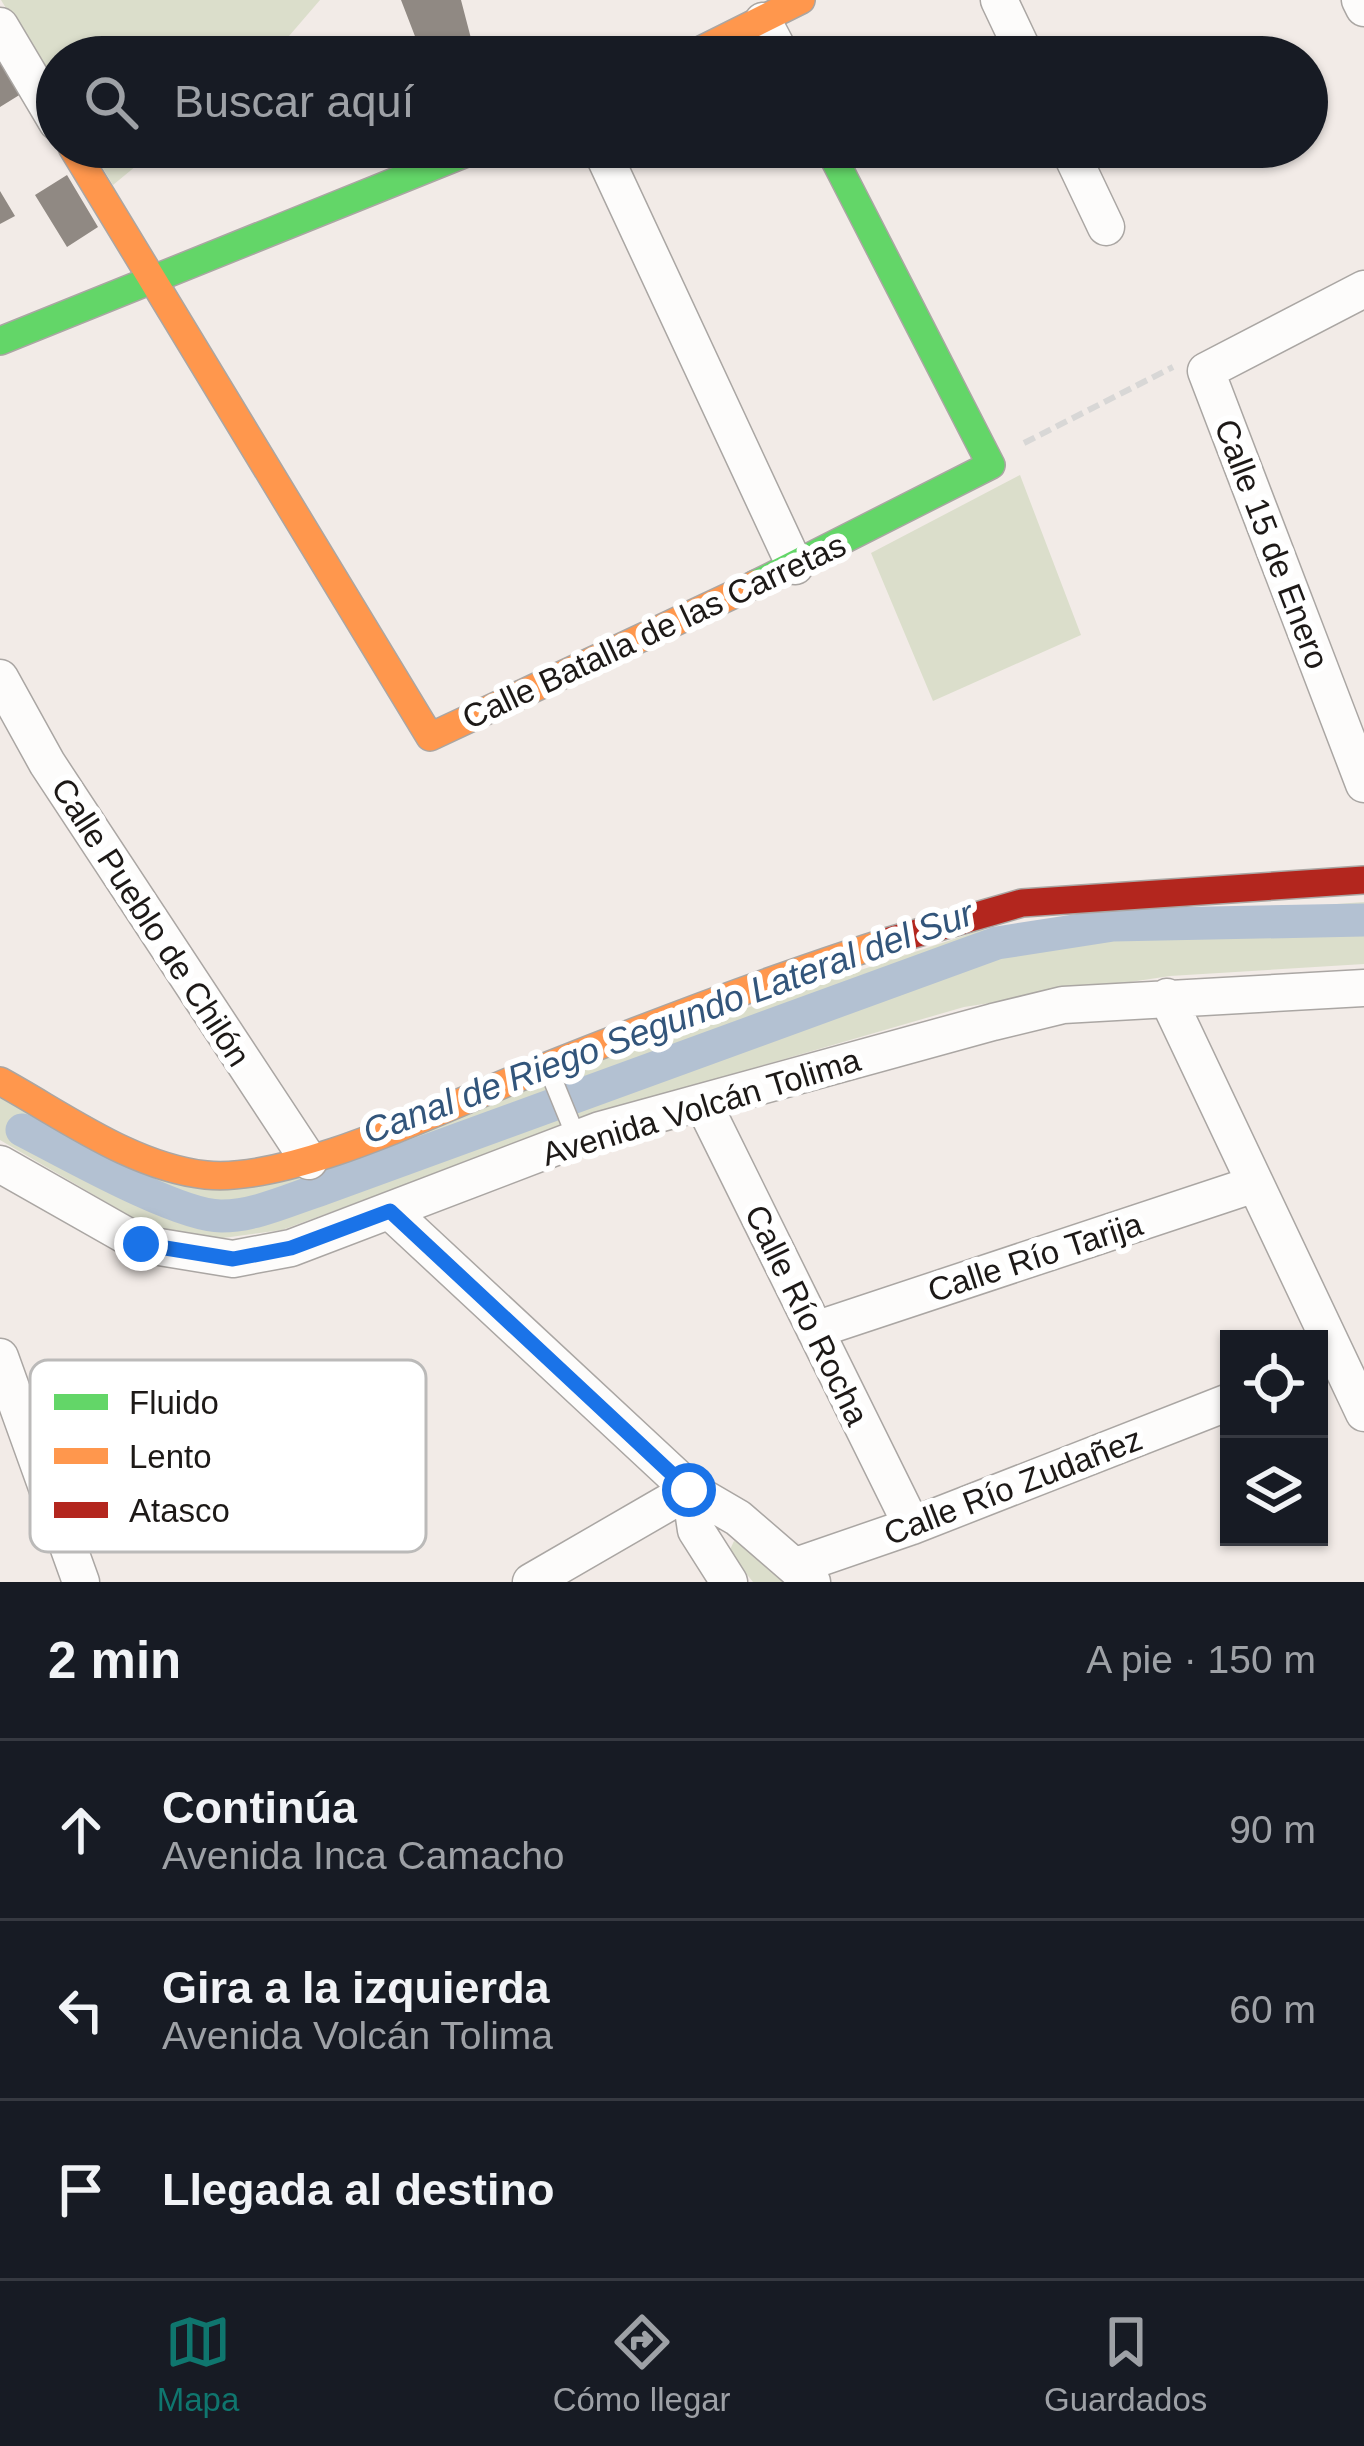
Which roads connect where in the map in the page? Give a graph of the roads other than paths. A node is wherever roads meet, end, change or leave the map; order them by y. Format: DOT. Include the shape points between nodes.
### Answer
graph roads {
  1 [pos="802,0"];
  2 [pos="999,0"];
  3 [pos="763,20"];
  4 [pos="0,26"];
  5 [pos="730,36"];
  6 [pos="771,36"];
  7 [pos="1016,36"];
  8 [pos="36,87"];
  9 [pos="85,168"];
  10 [pos="428,168"];
  11 [pos="610,168"];
  12 [pos="839,168"];
  13 [pos="1078,168"];
  14 [pos="1106,227"];
  15 [pos="150,277"];
  16 [pos="1364,289"];
  17 [pos="0,340"];
  18 [pos="795,566"];
  19 [pos="0,678"];
  20 [pos="1364,784"];
  21 [pos="1364,880"];
  22 [pos="1364,988"];
  23 [pos="1167,997"];
  24 [pos="552,1080"];
  25 [pos="0,1081"];
  26 [pos="703,1103"];
  27 [pos="572,1128"];
  28 [pos="309,1161"];
  29 [pos="0,1164"];
  30 [pos="1255,1184"];
  31 [pos="390,1211"];
  32 [pos="815,1330"];
  33 [pos="0,1357"];
  34 [pos="1340,1359"];
  35 [pos="1220,1406"];
  36 [pos="1364,1413"];
  37 [pos="30,1440"];
  38 [pos="689,1490"];
  39 [pos="912,1526"];
  40 [pos="70,1552"];
  41 [pos="804,1574"];
  42 [pos="81,1582"];
  43 [pos="531,1582"];
  44 [pos="729,1582"];
  1 -- 3 [label="street"];
  2 -- 7 [label="street"];
  3 -- 5 [label="street"];
  3 -- 6 [label="street"];
  4 -- 8 [label="street"];
  9 -- 15 [label="street, Calle Batalla de las Carretas"];
  10 -- 15 [label="street"];
  11 -- 18 [label="street"];
  12 -- 18 [label="street, Calle Batalla de las Carretas" via="991,465"];
  13 -- 14 [label="street"];
  15 -- 17 [label="street"];
  15 -- 18 [label="street, Calle Batalla de las Carretas" via="430,737"];
  16 -- 20 [label="street, Calle 15 de Enero" via="1206,371"];
  19 -- 28 [label="street, Calle Pueblo de Chilón" via="46,764"];
  21 -- 24 [label="street" via="1022,903 782,977"];
  22 -- 23 [label="street, Avenida Volcán Tolima"];
  23 -- 26 [label="street, Avenida Volcán Tolima" via="1063,1005"];
  23 -- 30 [label="street"];
  24 -- 27 [label="lane"];
  24 -- 28 [label="street"];
  25 -- 28 [label="street" via="158,1164 207,1175"];
  26 -- 27 [label="street, Avenida Volcán Tolima"];
  26 -- 32 [label="street, Calle Río Rocha"];
  27 -- 31 [label="street, Avenida Volcán Tolima"];
  29 -- 31 [label="street, Avenida Volcán Tolima" via="141,1244 194,1256 233,1259 291,1248"];
  30 -- 32 [label="street, Calle Río Tarija"];
  30 -- 34 [label="street"];
  31 -- 38 [label="street"];
  32 -- 39 [label="street, Calle Río Rocha"];
  33 -- 37 [label="street"];
  34 -- 36 [label="street"];
  35 -- 39 [label="street, Calle Río Zudañez"];
  38 -- 41 [label="street"];
  38 -- 43 [label="street"];
  38 -- 44 [label="street" via="696,1530"];
  39 -- 41 [label="street, Calle Río Zudañez"];
  40 -- 42 [label="street"];
}
